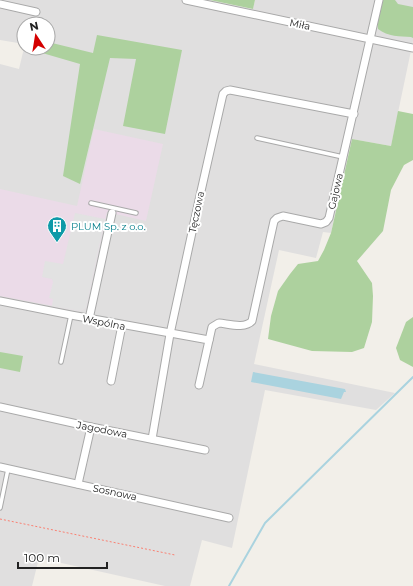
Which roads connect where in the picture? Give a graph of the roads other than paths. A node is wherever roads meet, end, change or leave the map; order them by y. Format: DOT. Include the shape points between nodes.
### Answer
graph roads {
  1 [pos="186,0"];
  2 [pos="379,0"];
  3 [pos="0,4"];
  4 [pos="36,12"];
  5 [pos="371,39"];
  6 [pos="413,48"];
  7 [pos="354,114"];
  8 [pos="257,138"];
  9 [pos="343,157"];
  10 [pos="91,203"];
  11 [pos="112,210"];
  12 [pos="136,213"];
  13 [pos="0,301"];
  14 [pos="71,315"];
  15 [pos="89,319"];
  16 [pos="122,325"];
  17 [pos="170,334"];
  18 [pos="209,340"];
  19 [pos="60,362"];
  20 [pos="110,381"];
  21 [pos="199,385"];
  22 [pos="0,407"];
  23 [pos="91,427"];
  24 [pos="152,439"];
  25 [pos="205,450"];
  26 [pos="0,467"];
  27 [pos="8,469"];
  28 [pos="78,484"];
  29 [pos="0,508"];
  30 [pos="229,518"];
  1 -- 5 [label="street, Miła"];
  2 -- 5 [label="street, Gajowa"];
  3 -- 4 [label="street"];
  5 -- 6 [label="street, Miła"];
  5 -- 7 [label="street, Gajowa"];
  7 -- 9 [label="street, Gajowa"];
  7 -- 17 [label="street, Tęczowa" via="230,90 223,94"];
  8 -- 9 [label="lane"];
  9 -- 18 [label="street, Gajowa" via="328,221 321,224 283,216 277,218 273,224 252,321 246,325 217,324 212,327"];
  10 -- 11 [label="lane"];
  11 -- 12 [label="lane"];
  11 -- 15 [label="street"];
  13 -- 14 [label="street, Wspólna"];
  14 -- 15 [label="street, Wspólna"];
  14 -- 19 [label="lane"];
  15 -- 16 [label="street, Wspólna"];
  16 -- 17 [label="street, Wspólna"];
  16 -- 20 [label="street"];
  17 -- 18 [label="street, Wspólna"];
  17 -- 24 [label="street, Tęczowa"];
  18 -- 21 [label="street, Gajowa"];
  22 -- 23 [label="street, Jagodowa"];
  23 -- 24 [label="street, Jagodowa"];
  23 -- 28 [label="street"];
  24 -- 25 [label="street, Jagodowa"];
  26 -- 27 [label="street, Sosnowa"];
  27 -- 28 [label="street, Sosnowa"];
  27 -- 29 [label="lane"];
  28 -- 30 [label="street, Sosnowa"];
}
